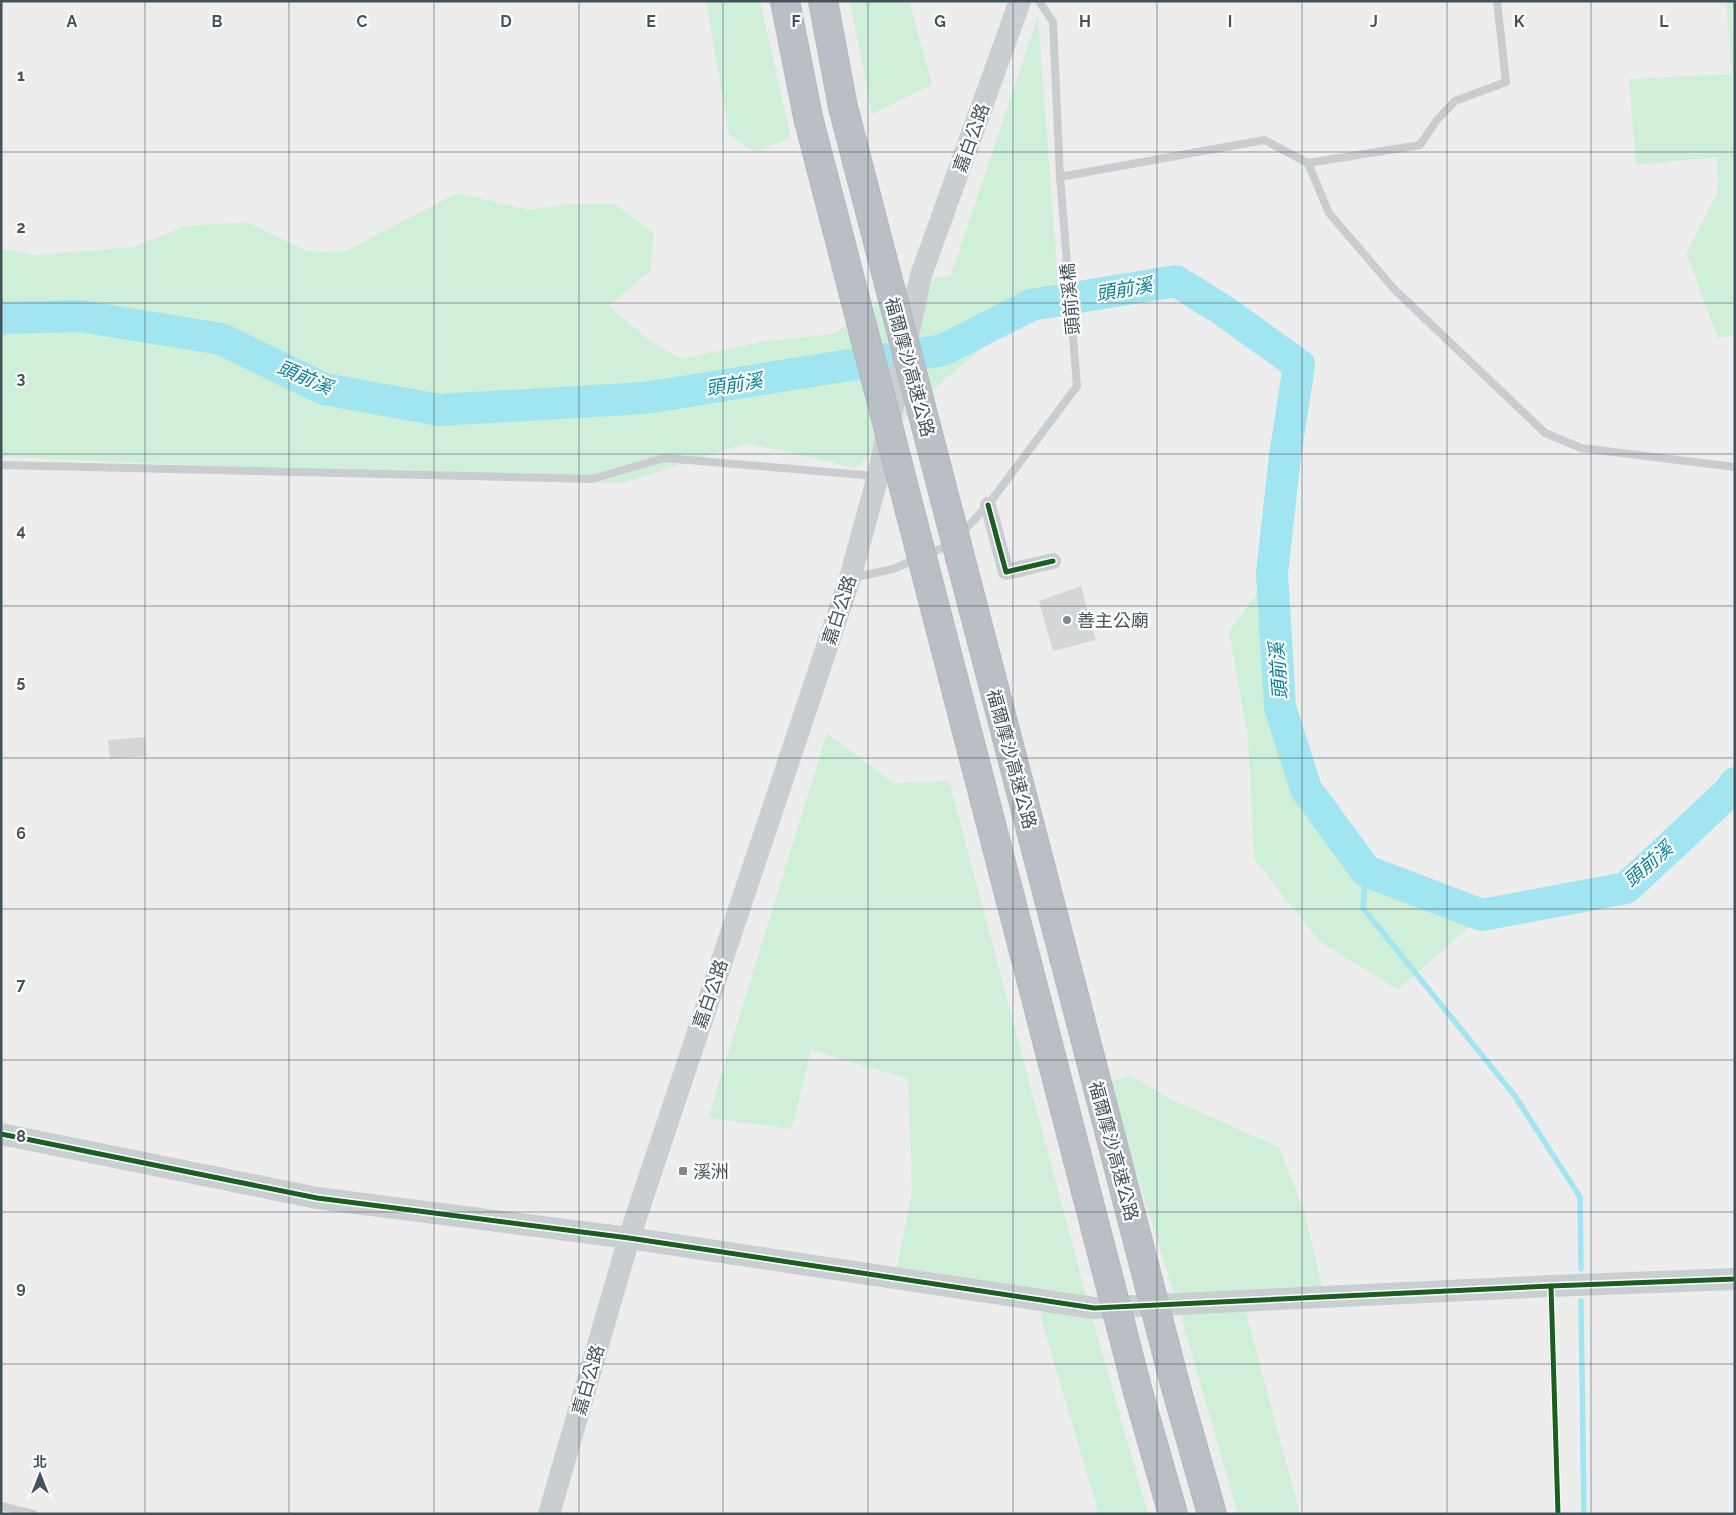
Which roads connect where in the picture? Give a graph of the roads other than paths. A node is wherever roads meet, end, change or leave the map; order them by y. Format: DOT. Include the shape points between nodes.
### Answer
graph roads {
  1 [pos="785,1"];
  2 [pos="823,1"];
  3 [pos="1020,1"];
  4 [pos="1038,1"];
  5 [pos="1497,1"];
  6 [pos="1308,163"];
  7 [pos="1060,177"];
  8 [pos="1,465"];
  9 [pos="1735,467"];
  10 [pos="878,476"];
  11 [pos="988,505"];
  12 [pos="1053,561"];
  13 [pos="850,578"];
  14 [pos="1,1134"];
  15 [pos="629,1238"];
  16 [pos="1735,1279"];
  17 [pos="1551,1286"];
  18 [pos="1,1506"];
  19 [pos="33,1514"];
  20 [pos="549,1514"];
  21 [pos="1173,1514"];
  22 [pos="1212,1514"];
  23 [pos="1558,1514"];
  1 -- 21 [label="highway, 福爾摩沙高速公路, bridge" via="808,117 1138,1392"];
  2 -- 22 [label="highway, 福爾摩沙高速公路, bridge" via="842,107 1175,1384"];
  3 -- 10 [label="street, 嘉白公路, bridge" via="921,275"];
  4 -- 7 [label="lane, 頭前溪橋" via="1053,22"];
  5 -- 6 [label="lane" via="1506,82 1455,100 1420,146"];
  6 -- 7 [label="lane" via="1264,140"];
  6 -- 9 [label="lane" via="1329,213 1394,289 1545,433 1581,448"];
  7 -- 11 [label="lane, 頭前溪橋" via="1077,386"];
  8 -- 10 [label="lane" via="592,479 664,458"];
  10 -- 13 [label="street, 嘉白公路"];
  11 -- 12 [label="street" via="1006,572"];
  11 -- 13 [label="lane, 頭前溪橋" via="950,546 893,569"];
  13 -- 15 [label="street, 嘉白公路"];
  14 -- 15 [label="street" via="317,1198"];
  15 -- 17 [label="street" via="1094,1308"];
  15 -- 20 [label="street, 嘉白公路"];
  16 -- 17 [label="street"];
  17 -- 23 [label="lane"];
  18 -- 19 [label="lane"];
}
